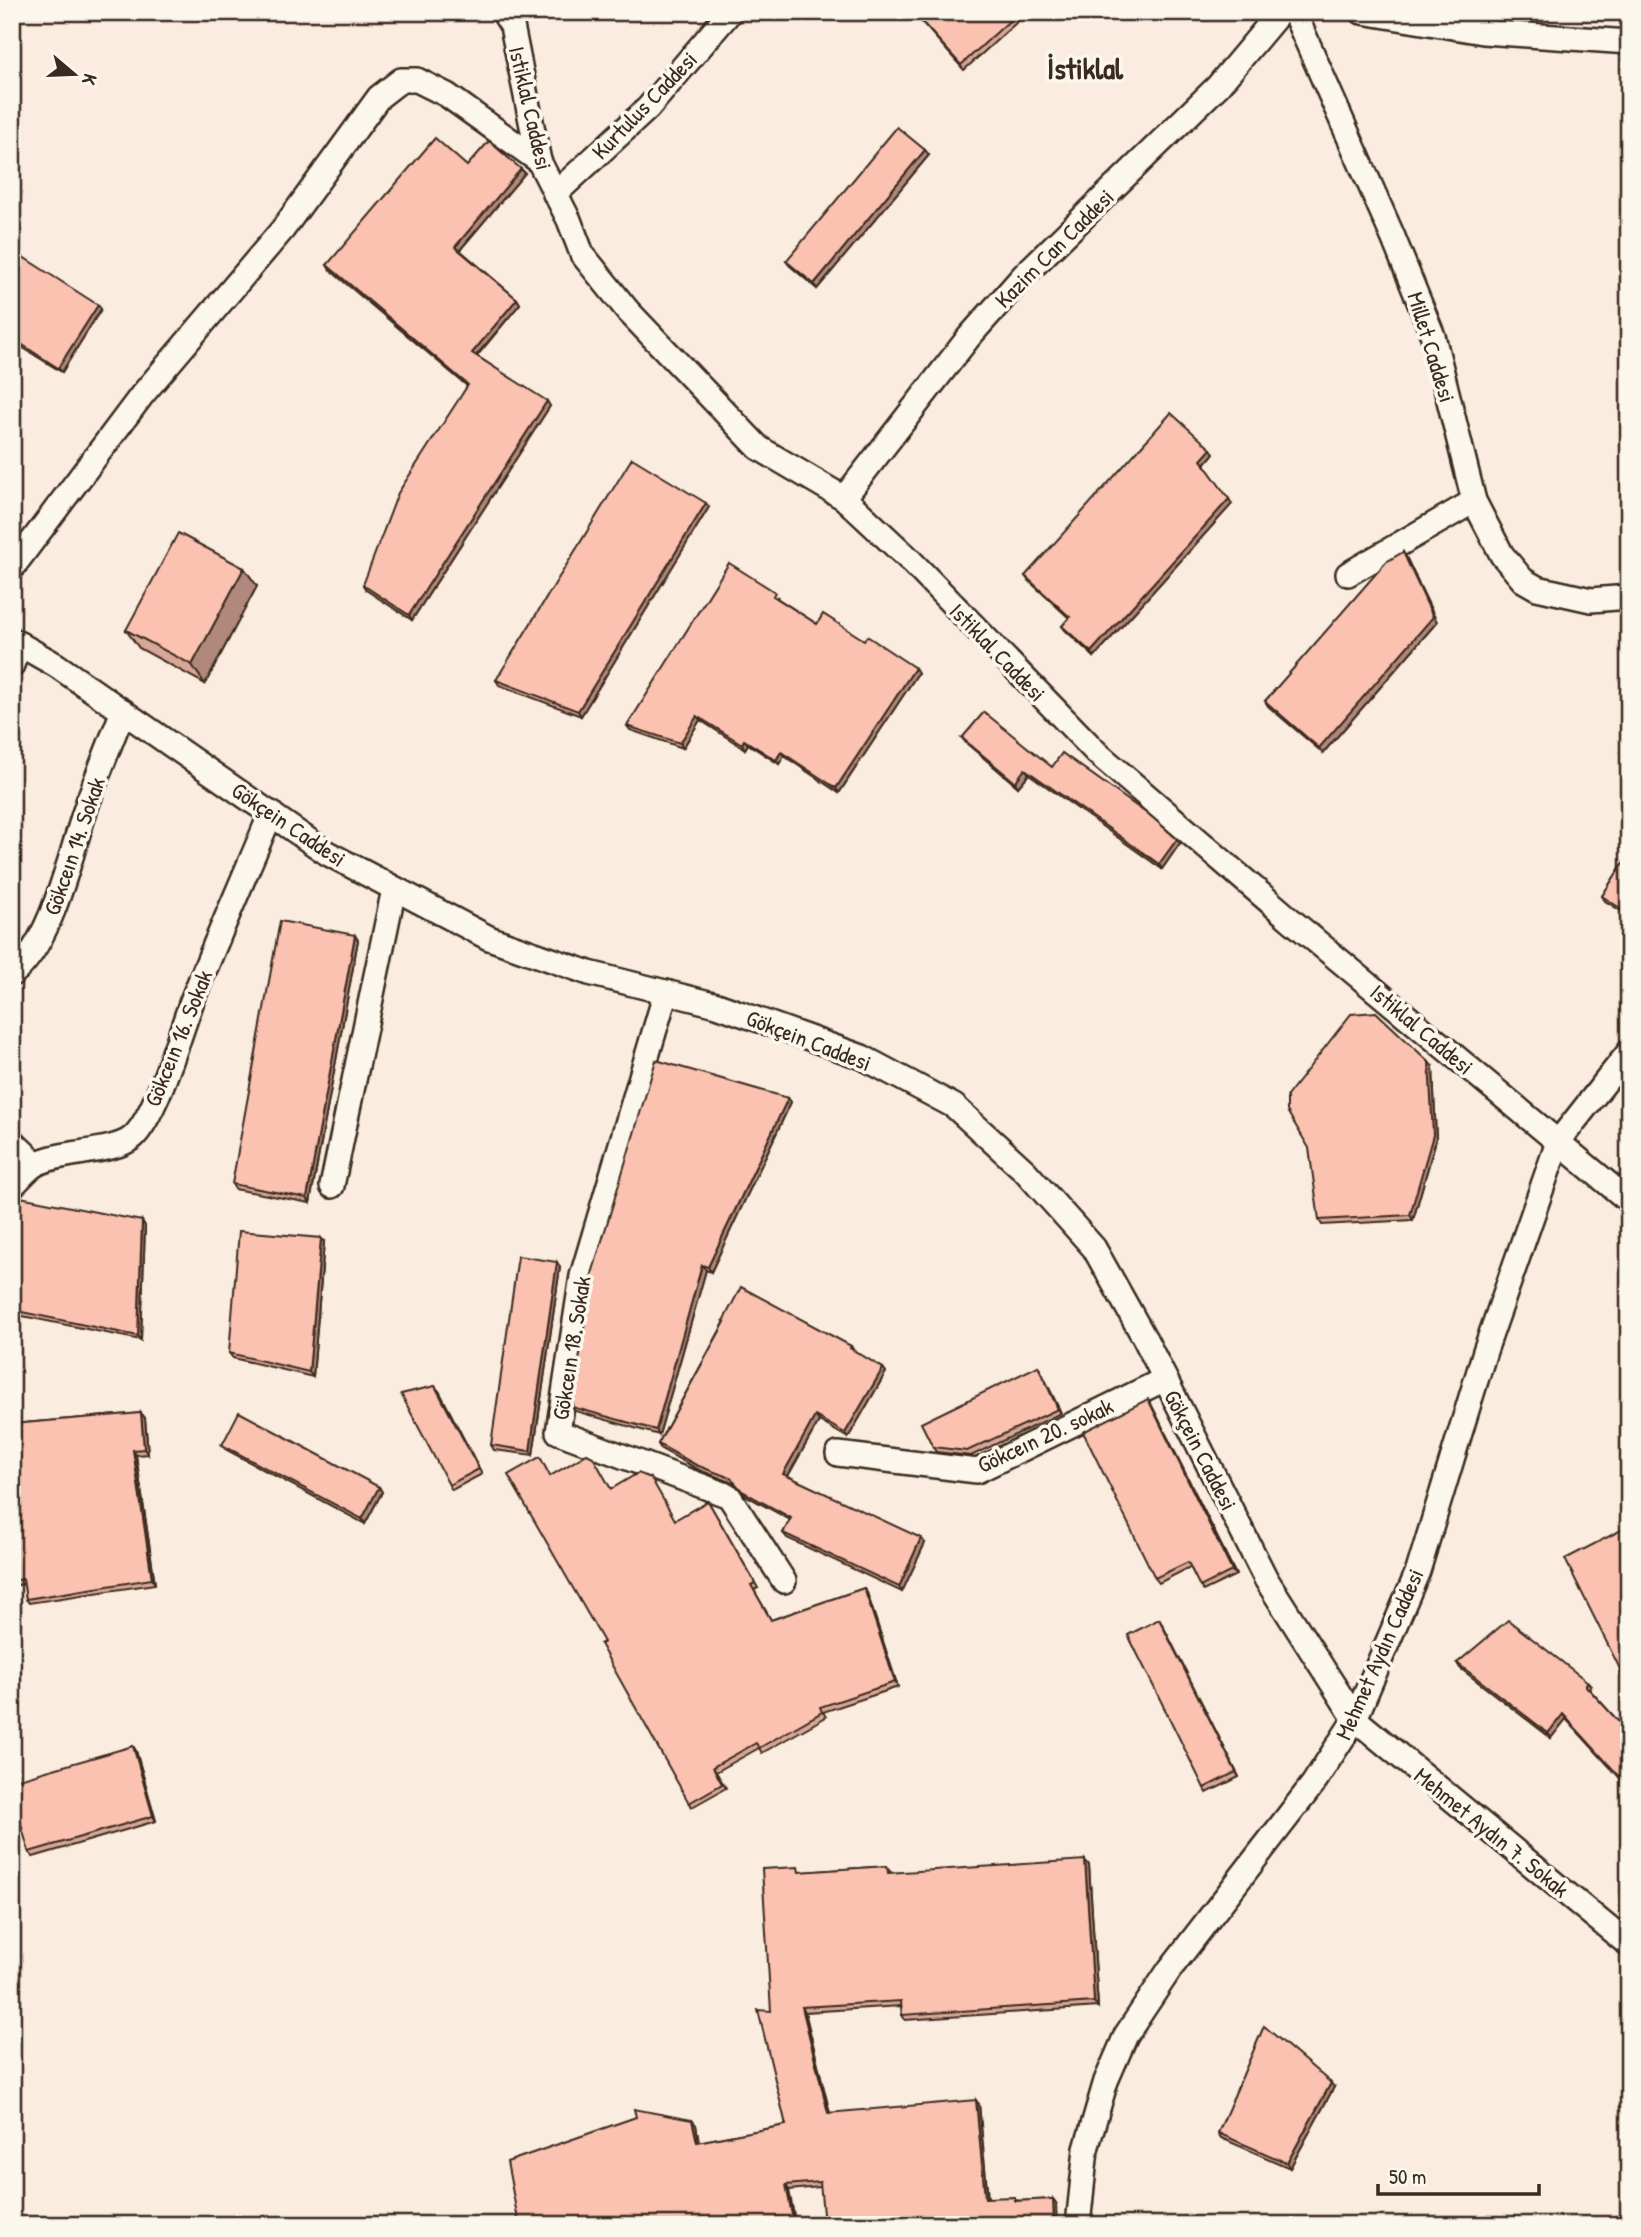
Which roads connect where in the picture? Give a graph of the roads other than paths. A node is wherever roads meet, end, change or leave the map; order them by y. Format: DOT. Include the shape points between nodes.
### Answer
graph roads {
  1 [pos="503,12"];
  2 [pos="730,12"];
  3 [pos="1280,12"];
  4 [pos="1294,12"];
  5 [pos="1362,12"];
  6 [pos="1629,42"];
  7 [pos="539,161"];
  8 [pos="555,194"];
  9 [pos="844,498"];
  10 [pos="1474,500"];
  11 [pos="12,568"];
  12 [pos="1348,574"];
  13 [pos="1629,597"];
  14 [pos="15,650"];
  15 [pos="123,711"];
  16 [pos="271,813"];
  17 [pos="394,890"];
  18 [pos="12,974"];
  19 [pos="666,992"];
  20 [pos="1629,1052"];
  21 [pos="12,1141"];
  22 [pos="1558,1142"];
  23 [pos="36,1164"];
  24 [pos="12,1186"];
  25 [pos="332,1186"];
  26 [pos="1629,1201"];
  27 [pos="1165,1378"];
  28 [pos="838,1454"];
  29 [pos="784,1581"];
  30 [pos="1355,1719"];
  31 [pos="1629,1945"];
  32 [pos="1078,2225"];
  1 -- 7 [label="street, Istiklal Caddesi" via="512,26"];
  2 -- 8 [label="street, Kurtulus Caddesi" via="648,108"];
  3 -- 9 [label="street, Kazim Can Caddesi" via="1218,86 1023,276 969,337"];
  4 -- 10 [label="street, Millet Caddesi" via="1433,336"];
  5 -- 6 [label="street" via="1483,32"];
  7 -- 8 [label="street, Istiklal Caddesi"];
  7 -- 11 [label="street" via="447,94 417,80 401,80 379,97 283,229 142,395"];
  8 -- 9 [label="street, Istiklal Caddesi" via="582,254 628,312 760,448"];
  9 -- 22 [label="street, Istiklal Caddesi" via="1097,753"];
  10 -- 12 [label="street"];
  10 -- 13 [label="street, Millet Caddesi" via="1502,555 1522,580 1537,588 1591,600"];
  14 -- 15 [label="street, Gökçein Caddesi" via="56,665"];
  15 -- 16 [label="street, Gökçein Caddesi"];
  15 -- 18 [label="street, Gökceın 14. Sokak" via="50,916 20,969"];
  16 -- 17 [label="street, Gökçein Caddesi" via="327,853"];
  16 -- 23 [label="street, Gökceın 16. Sokak" via="141,1130 129,1141"];
  17 -- 19 [label="street, Gökçein Caddesi" via="489,938 589,973"];
  17 -- 25 [label="street"];
  19 -- 27 [label="street, Gökçein Caddesi" via="717,1005 862,1057 954,1106 1025,1171 1094,1248"];
  19 -- 29 [label="street, Gökceın 18. Sokak" via="582,1276 558,1432 729,1496"];
  20 -- 22 [label="street, Mehmet Aydın Caddesi"];
  21 -- 23 [label="street"];
  22 -- 26 [label="street, Istiklal Caddesi"];
  22 -- 30 [label="street, Mehmet Aydın Caddesi" via="1485,1351 1418,1571"];
  23 -- 24 [label="street, Gökceın 16. Sokak"];
  27 -- 28 [label="street, Gökceın 20. sokak" via="977,1471"];
  27 -- 30 [label="street, Gökçein Caddesi" via="1266,1579"];
  30 -- 31 [label="street, Mehmet Aydın 7. Sokak"];
  30 -- 32 [label="street, Mehmet Aydın Caddesi" via="1313,1784 1170,1969 1126,2035 1106,2081 1086,2150"];
}
